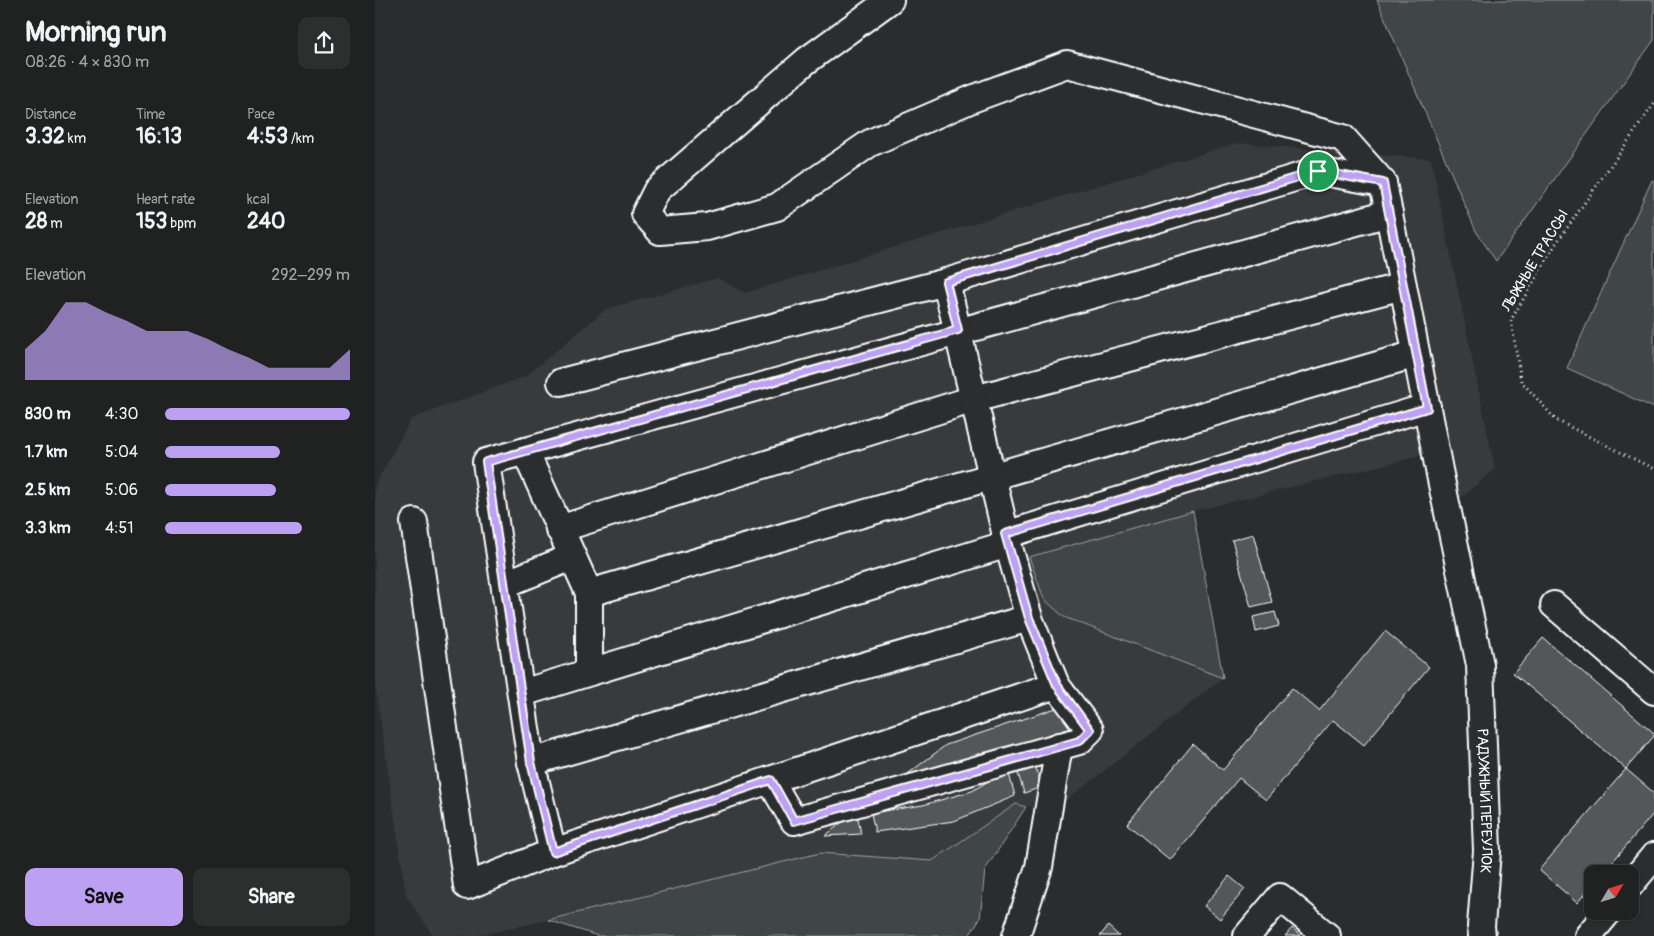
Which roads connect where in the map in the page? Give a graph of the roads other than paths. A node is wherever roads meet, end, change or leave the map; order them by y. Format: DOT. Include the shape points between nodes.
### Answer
graph roads {
  1 [pos="890,0"];
  2 [pos="1383,183"];
  3 [pos="1389,213"];
  4 [pos="946,282"];
  5 [pos="1403,286"];
  6 [pos="958,330"];
  7 [pos="1416,354"];
  8 [pos="561,382"];
  9 [pos="974,399"];
  10 [pos="1427,408"];
  11 [pos="525,451"];
  12 [pos="992,477"];
  13 [pos="414,522"];
  14 [pos="559,529"];
  15 [pos="1007,539"];
  16 [pos="572,557"];
  17 [pos="505,584"];
  18 [pos="589,592"];
  19 [pos="1554,605"];
  20 [pos="1029,618"];
  21 [pos="589,672"];
  22 [pos="1057,685"];
  23 [pos="1654,691"];
  24 [pos="522,693"];
  25 [pos="1059,746"];
  26 [pos="531,762"];
  27 [pos="771,780"];
  28 [pos="553,852"];
  29 [pos="1654,856"];
  30 [pos="1639,875"];
  31 [pos="1601,920"];
  32 [pos="1016,936"];
  33 [pos="1247,936"];
  34 [pos="1327,936"];
  35 [pos="1482,936"];
  36 [pos="1588,936"];
  1 -- 2 [label="street" via="806,61 657,190 645,214 660,231 707,227 777,207 870,144 972,99 1067,64 1343,138"];
  2 -- 3 [label="street, РАДУЖНЫЙ ПЕРЕУЛОК"];
  2 -- 4 [label="street" via="1318,171"];
  3 -- 5 [label="street, РАДУЖНЫЙ ПЕРЕУЛОК"];
  3 -- 6 [label="street"];
  4 -- 6 [label="street"];
  4 -- 8 [label="street"];
  5 -- 7 [label="street, РАДУЖНЫЙ ПЕРЕУЛОК"];
  5 -- 9 [label="street"];
  6 -- 9 [label="street"];
  6 -- 11 [label="street"];
  7 -- 10 [label="street, РАДУЖНЫЙ ПЕРЕУЛОК"];
  7 -- 12 [label="street"];
  9 -- 12 [label="street"];
  9 -- 14 [label="street"];
  10 -- 15 [label="street"];
  10 -- 35 [label="street, РАДУЖНЫЙ ПЕРЕУЛОК" via="1480,665 1487,851"];
  11 -- 14 [label="street"];
  11 -- 17 [label="street" via="486,462"];
  12 -- 15 [label="street"];
  12 -- 18 [label="street"];
  13 -- 28 [label="street" via="467,886"];
  14 -- 16 [label="street"];
  15 -- 20 [label="street"];
  15 -- 21 [label="street"];
  16 -- 17 [label="street"];
  16 -- 18 [label="street"];
  17 -- 24 [label="street"];
  18 -- 21 [label="street"];
  19 -- 23 [label="street"];
  20 -- 22 [label="street"];
  20 -- 26 [label="street"];
  21 -- 24 [label="street"];
  22 -- 25 [label="street" via="1090,730 1079,741"];
  22 -- 27 [label="street"];
  24 -- 26 [label="street"];
  25 -- 27 [label="street" via="794,821"];
  25 -- 32 [label="street" via="1039,867"];
  26 -- 28 [label="street"];
  27 -- 28 [label="street"];
  29 -- 30 [label="street"];
  31 -- 36 [label="street"];
  33 -- 34 [label="street" via="1280,897"];
}
